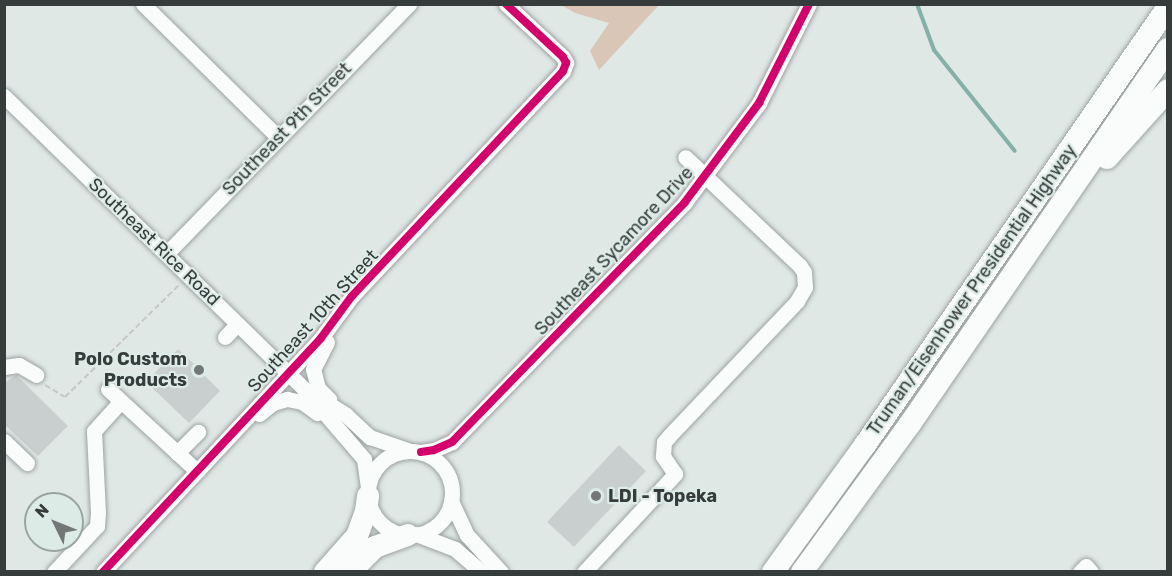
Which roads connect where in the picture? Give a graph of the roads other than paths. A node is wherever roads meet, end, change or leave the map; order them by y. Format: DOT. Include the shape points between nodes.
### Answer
graph roads {
  1 [pos="143,4"];
  2 [pos="409,4"];
  3 [pos="506,4"];
  4 [pos="809,4"];
  5 [pos="1167,7"];
  6 [pos="1167,49"];
  7 [pos="1167,90"];
  8 [pos="4,96"];
  9 [pos="279,137"];
  10 [pos="685,157"];
  11 [pos="705,177"];
  12 [pos="1036,240"];
  13 [pos="166,254"];
  14 [pos="338,316"];
  15 [pos="237,324"];
  16 [pos="225,337"];
  17 [pos="4,367"];
  18 [pos="288,373"];
  19 [pos="39,379"];
  20 [pos="108,389"];
  21 [pos="304,389"];
  22 [pos="121,401"];
  23 [pos="346,415"];
  24 [pos="334,428"];
  25 [pos="198,432"];
  26 [pos="228,438"];
  27 [pos="4,441"];
  28 [pos="415,452"];
  29 [pos="177,453"];
  30 [pos="27,463"];
  31 [pos="197,471"];
  32 [pos="368,492"];
  33 [pos="451,501"];
  34 [pos="412,535"];
  35 [pos="54,572"];
  36 [pos="103,572"];
  37 [pos="325,572"];
  38 [pos="350,572"];
  39 [pos="481,572"];
  40 [pos="501,572"];
  41 [pos="584,572"];
  42 [pos="772,572"];
  43 [pos="802,572"];
  44 [pos="1080,572"];
  45 [pos="1091,572"];
  1 -- 9 [label="street"];
  2 -- 9 [label="street, Southeast 9th Street"];
  3 -- 14 [label="street, Southeast 10th Street" via="566,63 563,71 352,296"];
  4 -- 11 [label="street, Southeast Sycamore Drive" via="759,103"];
  5 -- 42 [label="highway, Truman/Eisenhower Presidential Highway" via="865,445"];
  6 -- 12 [label="highway, Truman/Eisenhower Presidential Highway"];
  7 -- 12 [label="highway"];
  8 -- 13 [label="street, Southeast Rice Road"];
  9 -- 13 [label="street, Southeast 9th Street"];
  10 -- 11 [label="street"];
  11 -- 28 [label="street, Southeast Sycamore Drive" via="670,219 452,442 434,450"];
  11 -- 41 [label="street" via="800,266 805,287 797,301 664,442 663,456 675,474"];
  12 -- 43 [label="highway, Truman/Eisenhower Presidential Highway" via="910,424"];
  13 -- 15 [label="street, Southeast Rice Road"];
  14 -- 18 [label="street, Southeast 10th Street"];
  14 -- 23 [label="street" via="314,361 313,377 318,388"];
  15 -- 16 [label="street"];
  15 -- 18 [label="street, Southeast Rice Road"];
  17 -- 19 [label="street" via="19,365"];
  18 -- 21 [label="street, Southeast Rice Road"];
  18 -- 26 [label="street, Southeast 10th Street"];
  20 -- 22 [label="street"];
  21 -- 23 [label="street, Southeast Rice Road"];
  21 -- 24 [label="street, Southeast Rice Road"];
  22 -- 29 [label="street"];
  22 -- 35 [label="street" via="94,431 99,513 96,526"];
  23 -- 28 [label="street, Southeast Rice Road" via="370,436"];
  24 -- 26 [label="street" via="308,405 287,399 273,403"];
  24 -- 32 [label="street, Southeast Rice Road" via="364,459"];
  25 -- 29 [label="street"];
  26 -- 31 [label="street, Southeast 10th Street"];
  27 -- 30 [label="street"];
  28 -- 32 [label="street" via="395,454 382,462 372,474"];
  28 -- 33 [label="street" via="443,467 451,483"];
  29 -- 31 [label="street"];
  31 -- 36 [label="street, Southeast 10th Street"];
  32 -- 34 [label="street" via="370,506 380,523"];
  32 -- 37 [label="highway" via="357,536"];
  33 -- 34 [label="street" via="436,526"];
  33 -- 40 [label="street" via="466,536"];
  34 -- 38 [label="highway" via="375,547"];
  34 -- 39 [label="street" via="454,549"];
  44 -- 45 [label="street" via="1086,566"];
}
